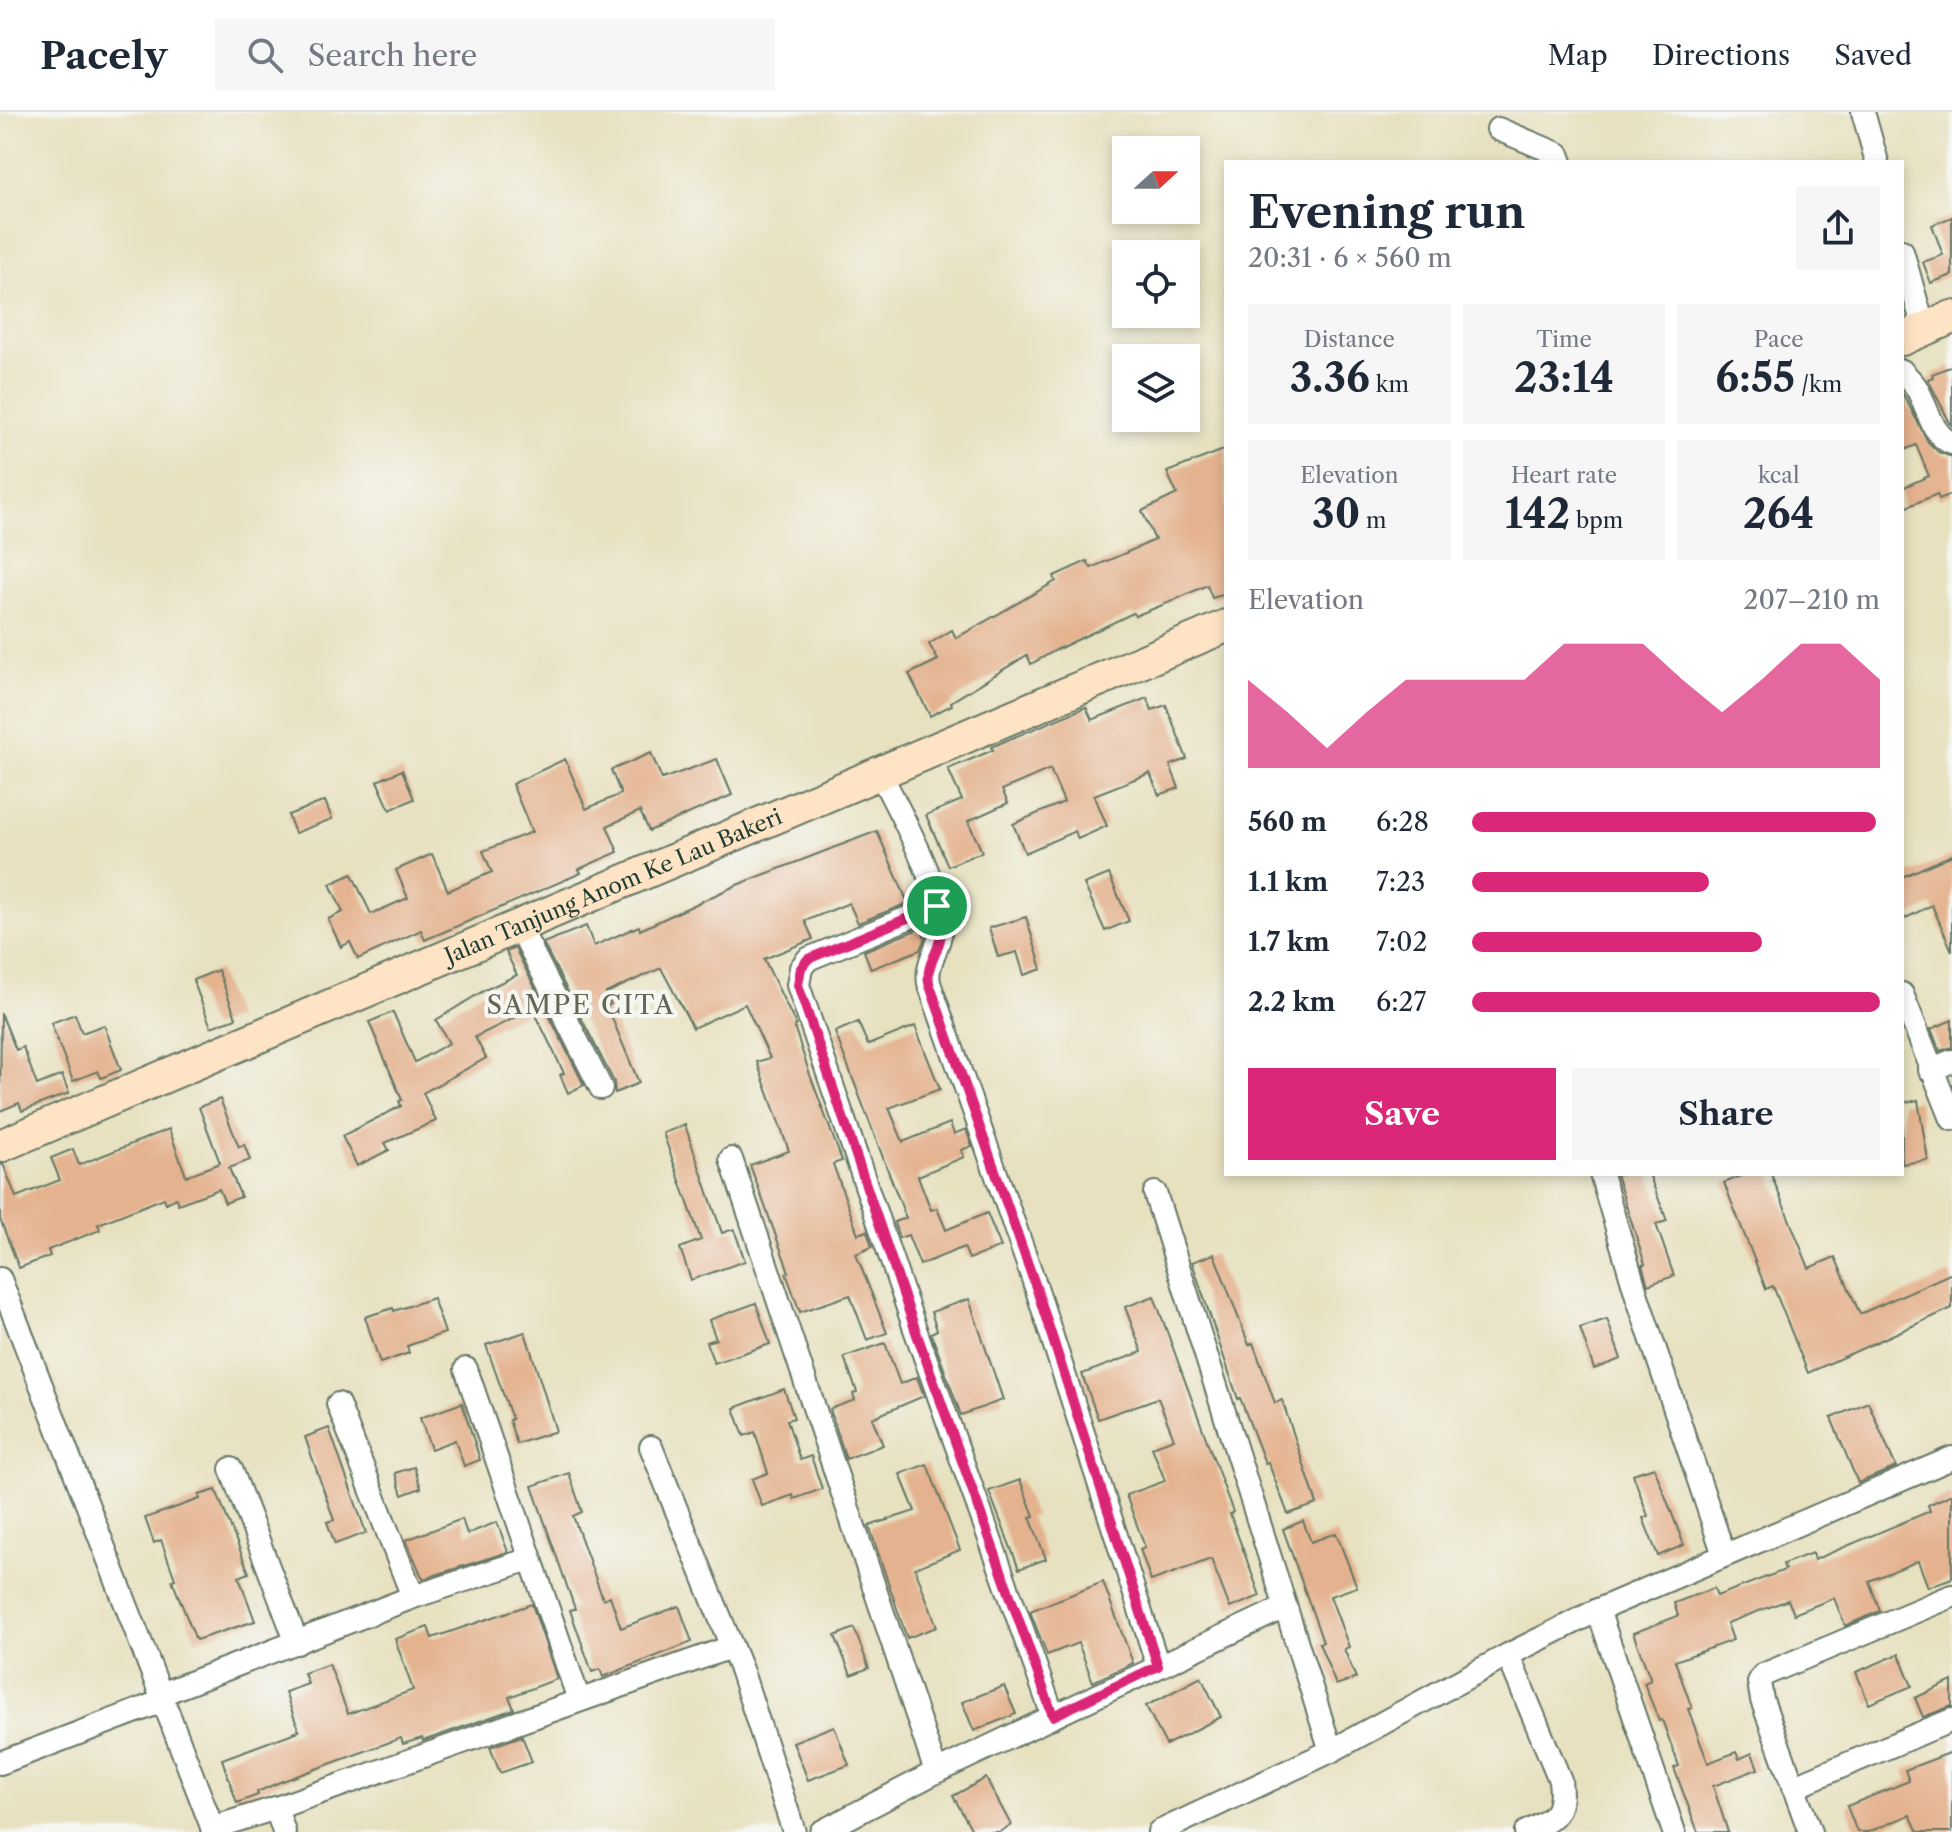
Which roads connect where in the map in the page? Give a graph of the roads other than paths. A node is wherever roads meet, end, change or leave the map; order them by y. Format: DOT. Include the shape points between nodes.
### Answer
graph roads {
  1 [pos="1863,112"];
  2 [pos="1498,129"];
  3 [pos="1560,160"];
  4 [pos="1876,160"];
  5 [pos="1904,257"];
  6 [pos="1926,328"];
  7 [pos="1904,373"];
  8 [pos="1952,443"];
  9 [pos="1224,627"];
  10 [pos="880,773"];
  11 [pos="937,906"];
  12 [pos="519,926"];
  13 [pos="1904,999"];
  14 [pos="1952,1061"];
  15 [pos="1930,1070"];
  16 [pos="601,1088"];
  17 [pos="1952,1119"];
  18 [pos="0,1146"];
  19 [pos="731,1159"];
  20 [pos="1602,1176"];
  21 [pos="1155,1193"];
  22 [pos="0,1279"];
  23 [pos="466,1369"];
  24 [pos="338,1404"];
  25 [pos="651,1447"];
  26 [pos="1952,1458"];
  27 [pos="231,1469"];
  28 [pos="1724,1555"];
  29 [pos="530,1559"];
  30 [pos="1952,1596"];
  31 [pos="413,1597"];
  32 [pos="1285,1607"];
  33 [pos="1598,1610"];
  34 [pos="297,1643"];
  35 [pos="731,1647"];
  36 [pos="1508,1655"];
  37 [pos="1158,1666"];
  38 [pos="162,1697"];
  39 [pos="579,1700"];
  40 [pos="1053,1716"];
  41 [pos="1952,1720"];
  42 [pos="1331,1751"];
  43 [pos="0,1763"];
  44 [pos="936,1772"];
  45 [pos="1793,1787"];
  46 [pos="276,1808"];
  47 [pos="213,1830"];
  48 [pos="284,1832"];
  49 [pos="794,1832"];
  50 [pos="821,1832"];
  51 [pos="1159,1832"];
  52 [pos="1526,1832"];
  53 [pos="1674,1832"];
  54 [pos="1810,1832"];
  1 -- 4 [label="street"];
  2 -- 3 [label="street" via="1558,154"];
  5 -- 6 [label="street"];
  7 -- 8 [label="street" via="1938,432"];
  9 -- 10 [label="main road, Jalan Tanjung Anom Ke Lau Bakeri"];
  10 -- 11 [label="street" via="915,843"];
  10 -- 12 [label="main road, Jalan Tanjung Anom Ke Lau Bakeri"];
  11 -- 37 [label="street" via="940,942 929,964 929,983 1037,1290"];
  11 -- 40 [label="street" via="808,959 798,985"];
  12 -- 16 [label="street"];
  12 -- 18 [label="main road, Jalan Tanjung Anom Ke Lau Bakeri"];
  13 -- 15 [label="street"];
  14 -- 15 [label="street"];
  15 -- 17 [label="street"];
  19 -- 44 [label="street"];
  20 -- 28 [label="street"];
  21 -- 32 [label="street"];
  22 -- 38 [label="street"];
  23 -- 29 [label="street"];
  24 -- 31 [label="street"];
  25 -- 35 [label="street"];
  26 -- 28 [label="street"];
  27 -- 34 [label="street"];
  28 -- 33 [label="street"];
  29 -- 31 [label="street"];
  29 -- 39 [label="street"];
  30 -- 45 [label="street" via="1763,1675 1762,1700"];
  31 -- 34 [label="street"];
  32 -- 37 [label="street"];
  32 -- 42 [label="street"];
  33 -- 36 [label="street"];
  33 -- 53 [label="street"];
  34 -- 38 [label="street"];
  35 -- 39 [label="street"];
  35 -- 49 [label="street"];
  36 -- 42 [label="street"];
  36 -- 52 [label="street" via="1560,1780 1556,1814"];
  37 -- 40 [label="street"];
  38 -- 43 [label="street"];
  38 -- 47 [label="street"];
  39 -- 46 [label="street"];
  40 -- 44 [label="street"];
  41 -- 45 [label="street"];
  42 -- 51 [label="street"];
  44 -- 50 [label="street"];
  45 -- 54 [label="street"];
  46 -- 47 [label="street"];
  46 -- 48 [label="street"];
}
